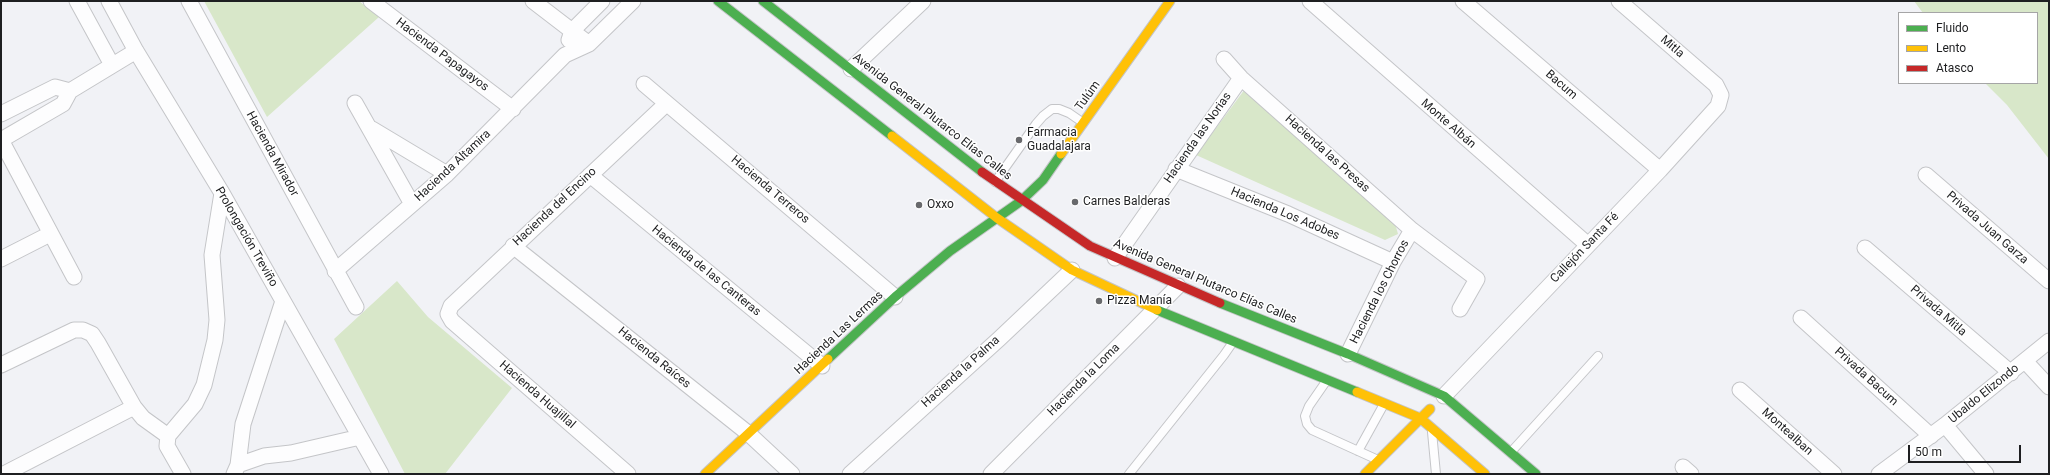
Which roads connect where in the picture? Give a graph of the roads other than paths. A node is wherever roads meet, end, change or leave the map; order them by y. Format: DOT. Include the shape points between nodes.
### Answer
graph roads {
  1 [pos="77,1"];
  2 [pos="109,1"];
  3 [pos="189,1"];
  4 [pos="372,1"];
  5 [pos="533,1"];
  6 [pos="602,1"];
  7 [pos="633,1"];
  8 [pos="718,1"];
  9 [pos="735,1"];
  10 [pos="923,1"];
  11 [pos="1170,1"];
  12 [pos="1310,1"];
  13 [pos="1463,1"];
  14 [pos="1619,1"];
  15 [pos="772,4"];
  16 [pos="728,10"];
  17 [pos="572,31"];
  18 [pos="589,44"];
  19 [pos="136,50"];
  20 [pos="565,54"];
  21 [pos="1224,59"];
  22 [pos="112,65"];
  23 [pos="852,69"];
  24 [pos="1241,78"];
  25 [pos="644,84"];
  26 [pos="70,91"];
  27 [pos="1721,95"];
  28 [pos="355,103"];
  29 [pos="666,104"];
  30 [pos="512,109"];
  31 [pos="1,114"];
  32 [pos="1083,123"];
  33 [pos="370,128"];
  34 [pos="1,140"];
  35 [pos="1176,169"];
  36 [pos="1660,170"];
  37 [pos="447,174"];
  38 [pos="590,175"];
  39 [pos="1926,175"];
  40 [pos="995,182"];
  41 [pos="222,194"];
  42 [pos="1021,201"];
  43 [pos="412,204"];
  44 [pos="997,218"];
  45 [pos="1412,230"];
  46 [pos="50,234"];
  47 [pos="1588,245"];
  48 [pos="513,246"];
  49 [pos="1865,248"];
  50 [pos="1115,258"];
  51 [pos="1,259"];
  52 [pos="1393,262"];
  53 [pos="1072,270"];
  54 [pos="335,271"];
  55 [pos="74,278"];
  56 [pos="2049,281"];
  57 [pos="1178,286"];
  58 [pos="895,297"];
  59 [pos="283,301"];
  60 [pos="356,307"];
  61 [pos="1155,309"];
  62 [pos="1460,309"];
  63 [pos="448,314"];
  64 [pos="1801,318"];
  65 [pos="1233,341"];
  66 [pos="2049,341"];
  67 [pos="1348,354"];
  68 [pos="1598,356"];
  69 [pos="2025,360"];
  70 [pos="1,365"];
  71 [pos="822,366"];
  72 [pos="2011,373"];
  73 [pos="1327,380"];
  74 [pos="2049,387"];
  75 [pos="1740,390"];
  76 [pos="1444,396"];
  77 [pos="1384,403"];
  78 [pos="134,408"];
  79 [pos="1420,418"];
  80 [pos="1945,425"];
  81 [pos="1432,428"];
  82 [pos="749,434"];
  83 [pos="168,436"];
  84 [pos="1931,436"];
  85 [pos="360,437"];
  86 [pos="1358,451"];
  87 [pos="1510,453"];
  88 [pos="1379,460"];
  89 [pos="236,470"];
  90 [pos="4,474"];
  91 [pos="182,474"];
  92 [pos="381,474"];
  93 [pos="628,474"];
  94 [pos="705,474"];
  95 [pos="792,474"];
  96 [pos="850,474"];
  97 [pos="991,474"];
  98 [pos="1129,474"];
  99 [pos="1366,474"];
  100 [pos="1436,474"];
  101 [pos="1485,474"];
  102 [pos="1536,474"];
  103 [pos="1834,474"];
  104 [pos="1880,474"];
  105 [pos="1986,474"];
  1 -- 22 [label="street"];
  2 -- 19 [label="street, Prolongación Treviño"];
  3 -- 54 [label="street, Hacienda Mirador"];
  4 -- 30 [label="street, Hacienda Papagayos"];
  5 -- 17 [label="street"];
  6 -- 17 [label="street, Hacienda Altamira"];
  7 -- 18 [label="street, Hacienda Altamira"];
  8 -- 16 [label="street"];
  9 -- 16 [label="street"];
  10 -- 23 [label="street"];
  11 -- 32 [label="street, Tulúm"];
  12 -- 47 [label="street, Monte Albán"];
  13 -- 36 [label="street, Bacum"];
  14 -- 27 [label="street, Mitla" via="1716,85"];
  15 -- 23 [label="street, Avenida General Plutarco Elías Calles"];
  16 -- 44 [label="street"];
  17 -- 18 [label="street"];
  17 -- 20 [label="street, Hacienda Altamira"];
  18 -- 20 [label="street, Hacienda Altamira"];
  19 -- 22 [label="street"];
  19 -- 41 [label="street, Prolongación Treviño"];
  20 -- 30 [label="street, Hacienda Altamira"];
  21 -- 24 [label="street, Hacienda las Presas"];
  22 -- 26 [label="street"];
  23 -- 40 [label="street, Avenida General Plutarco Elías Calles"];
  24 -- 35 [label="street, Hacienda las Norias"];
  24 -- 45 [label="street, Hacienda las Presas"];
  25 -- 29 [label="street, Hacienda Terreros"];
  26 -- 31 [label="street" via="55,87"];
  26 -- 34 [label="street" via="63,104"];
  27 -- 36 [label="street, Callejón Santa Fé" via="1718,106"];
  28 -- 33 [label="street"];
  29 -- 38 [label="street, Hacienda del Encino"];
  29 -- 58 [label="street, Hacienda Terreros"];
  30 -- 37 [label="street, Hacienda Altamira"];
  32 -- 40 [label="lane" via="1069,113 1052,109 1036,124"];
  32 -- 42 [label="street, Tulúm" via="1043,180"];
  33 -- 37 [label="street"];
  33 -- 43 [label="street"];
  34 -- 46 [label="street"];
  35 -- 50 [label="street, Hacienda las Norias"];
  35 -- 52 [label="street, Hacienda Los Adobes" via="1288,214"];
  36 -- 47 [label="street, Callejón Santa Fé"];
  37 -- 43 [label="street, Hacienda Altamira"];
  38 -- 48 [label="street, Hacienda del Encino"];
  38 -- 71 [label="street, Hacienda de las Canteras"];
  39 -- 56 [label="street, Privada Juan Garza"];
  40 -- 42 [label="street, Avenida General Plutarco Elías Calles"];
  41 -- 59 [label="street, Prolongación Treviño"];
  41 -- 83 [label="street" via="212,255 217,320 215,340 204,385 194,404"];
  42 -- 44 [label="street, Tulúm"];
  42 -- 50 [label="street, Avenida General Plutarco Elías Calles" via="1090,246"];
  43 -- 54 [label="street, Hacienda Altamira"];
  44 -- 53 [label="street"];
  44 -- 58 [label="street, Hacienda Las Lermas" via="950,251"];
  45 -- 52 [label="street, Hacienda los Chorros"];
  45 -- 62 [label="street, Hacienda las Presas" via="1477,279"];
  46 -- 51 [label="street"];
  46 -- 55 [label="street"];
  47 -- 76 [label="street, Callejón Santa Fé"];
  48 -- 63 [label="street, Hacienda del Encino" via="450,306"];
  48 -- 82 [label="street, Hacienda Raíces"];
  49 -- 72 [label="street, Privada Mitla"];
  50 -- 57 [label="street, Avenida General Plutarco Elías Calles"];
  52 -- 67 [label="street, Hacienda los Chorros"];
  53 -- 61 [label="street"];
  53 -- 96 [label="street, Hacienda la Palma"];
  54 -- 60 [label="street, Hacienda Mirador"];
  57 -- 61 [label="street, Hacienda la Loma"];
  57 -- 67 [label="street, Avenida General Plutarco Elías Calles"];
  58 -- 71 [label="street, Hacienda Las Lermas"];
  59 -- 85 [label="street, Prolongación Treviño"];
  59 -- 89 [label="street" via="243,424"];
  61 -- 65 [label="street"];
  61 -- 97 [label="street, Hacienda la Loma"];
  63 -- 93 [label="street, Hacienda Huajillal" via="452,321"];
  64 -- 84 [label="street, Privada Bacum"];
  65 -- 73 [label="street"];
  65 -- 98 [label="lane"];
  66 -- 69 [label="street, Ubaldo Elizondo"];
  67 -- 76 [label="street, Avenida General Plutarco Elías Calles"];
  68 -- 87 [label="lane"];
  69 -- 72 [label="street, Ubaldo Elizondo"];
  69 -- 74 [label="street"];
  70 -- 78 [label="street" via="74,330 83,330 92,334 98,343"];
  71 -- 82 [label="street, Hacienda Las Lermas"];
  72 -- 80 [label="street, Ubaldo Elizondo"];
  73 -- 77 [label="street"];
  73 -- 86 [label="lane" via="1309,406 1305,416 1307,424 1312,430"];
  75 -- 103 [label="street, Montealban"];
  76 -- 79 [label="street"];
  76 -- 87 [label="street, Avenida General Plutarco Elías Calles"];
  77 -- 79 [label="street"];
  77 -- 86 [label="lane"];
  78 -- 83 [label="street"];
  78 -- 90 [label="street"];
  79 -- 81 [label="street"];
  79 -- 88 [label="street"];
  80 -- 84 [label="street, Ubaldo Elizondo"];
  80 -- 105 [label="street"];
  81 -- 100 [label="lane"];
  81 -- 101 [label="street"];
  82 -- 94 [label="street, Hacienda Las Lermas"];
  82 -- 95 [label="street, Hacienda Raíces"];
  83 -- 91 [label="street" via="169,453"];
  84 -- 104 [label="street, Ubaldo Elizondo"];
  85 -- 89 [label="street" via="291,453 264,456"];
  85 -- 92 [label="street, Prolongación Treviño"];
  86 -- 88 [label="lane"];
  87 -- 102 [label="street, Avenida General Plutarco Elías Calles"];
  88 -- 99 [label="street"];
}
